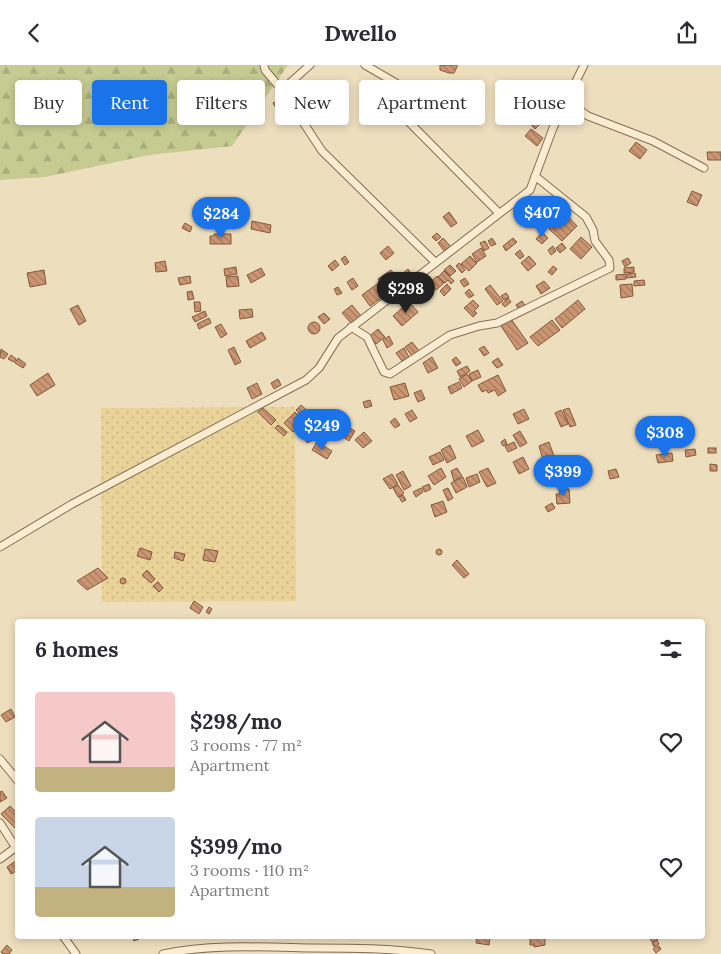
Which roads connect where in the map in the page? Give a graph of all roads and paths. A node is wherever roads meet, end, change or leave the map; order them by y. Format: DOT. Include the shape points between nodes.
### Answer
graph roads {
  1 [pos="264,65"];
  2 [pos="310,65"];
  3 [pos="365,65"];
  4 [pos="584,65"];
  5 [pos="295,80"];
  6 [pos="576,80"];
  7 [pos="275,84"];
  8 [pos="584,113"];
  9 [pos="305,125"];
  10 [pos="554,125"];
  11 [pos="704,168"];
  12 [pos="536,175"];
  13 [pos="499,213"];
  14 [pos="434,263"];
  15 [pos="351,327"];
  16 [pos="0,547"];
  17 [pos="0,759"];
  18 [pos="15,777"];
  19 [pos="0,823"];
  20 [pos="15,847"];
  21 [pos="15,850"];
  22 [pos="0,859"];
  23 [pos="65,939"];
  24 [pos="329,948"];
  25 [pos="76,954"];
  26 [pos="163,954"];
  27 [pos="340,954"];
  28 [pos="430,954"];
  1 -- 7 [label="street"];
  2 -- 5 [label="street"];
  3 -- 13 [label="street" via="396,83 395,103 399,112"];
  4 -- 6 [label="street"];
  8 -- 11 [label="street" via="653,141"];
  9 -- 14 [label="street" via="322,151"];
  10 -- 12 [label="street"];
  12 -- 13 [label="street" via="525,195"];
  12 -- 15 [label="street" via="586,217 595,241 609,259 610,268 497,323 450,335 393,373 384,372 367,337"];
  13 -- 14 [label="street"];
  14 -- 15 [label="street"];
  15 -- 16 [label="street" via="338,338 319,368 306,380 72,504"];
  17 -- 18 [label="street"];
  19 -- 20 [label="street"];
  21 -- 22 [label="street"];
  23 -- 25 [label="street"];
  24 -- 26 [label="street" via="200,949"];
  24 -- 27 [label="street"];
  24 -- 28 [label="street" via="401,949"];
}
